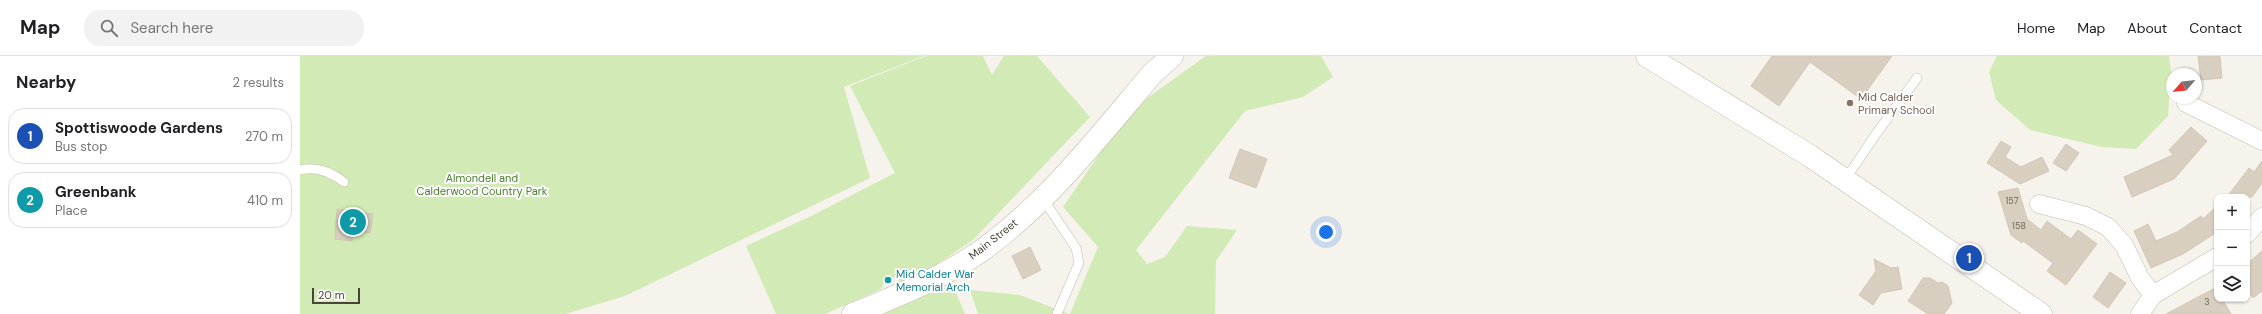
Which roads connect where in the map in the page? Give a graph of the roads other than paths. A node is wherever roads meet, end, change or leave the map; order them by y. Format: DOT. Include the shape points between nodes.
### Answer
graph roads {
  1 [pos="1172,56"];
  2 [pos="1647,56"];
  3 [pos="1918,78"];
  4 [pos="2188,104"];
  5 [pos="2262,142"];
  6 [pos="300,170"];
  7 [pos="1845,180"];
  8 [pos="344,182"];
  9 [pos="1043,199"];
  10 [pos="2039,204"];
  11 [pos="2262,217"];
  12 [pos="2250,231"];
  13 [pos="2214,259"];
  14 [pos="2153,295"];
  15 [pos="853,314"];
  16 [pos="1057,314"];
  17 [pos="2041,314"];
  18 [pos="2140,314"];
  1 -- 9 [label="street, Main Street" via="1152,74"];
  2 -- 7 [label="street"];
  3 -- 7 [label="lane"];
  4 -- 5 [label="street"];
  6 -- 8 [label="lane" via="307,168 331,172"];
  7 -- 17 [label="street"];
  9 -- 15 [label="street, Main Street" via="981,251 945,273"];
  9 -- 16 [label="lane" via="1076,248 1079,263"];
  10 -- 14 [label="street" via="2086,216 2108,227 2124,245 2140,278"];
  11 -- 12 [label="street"];
  13 -- 14 [label="street"];
  14 -- 18 [label="street"];
}
